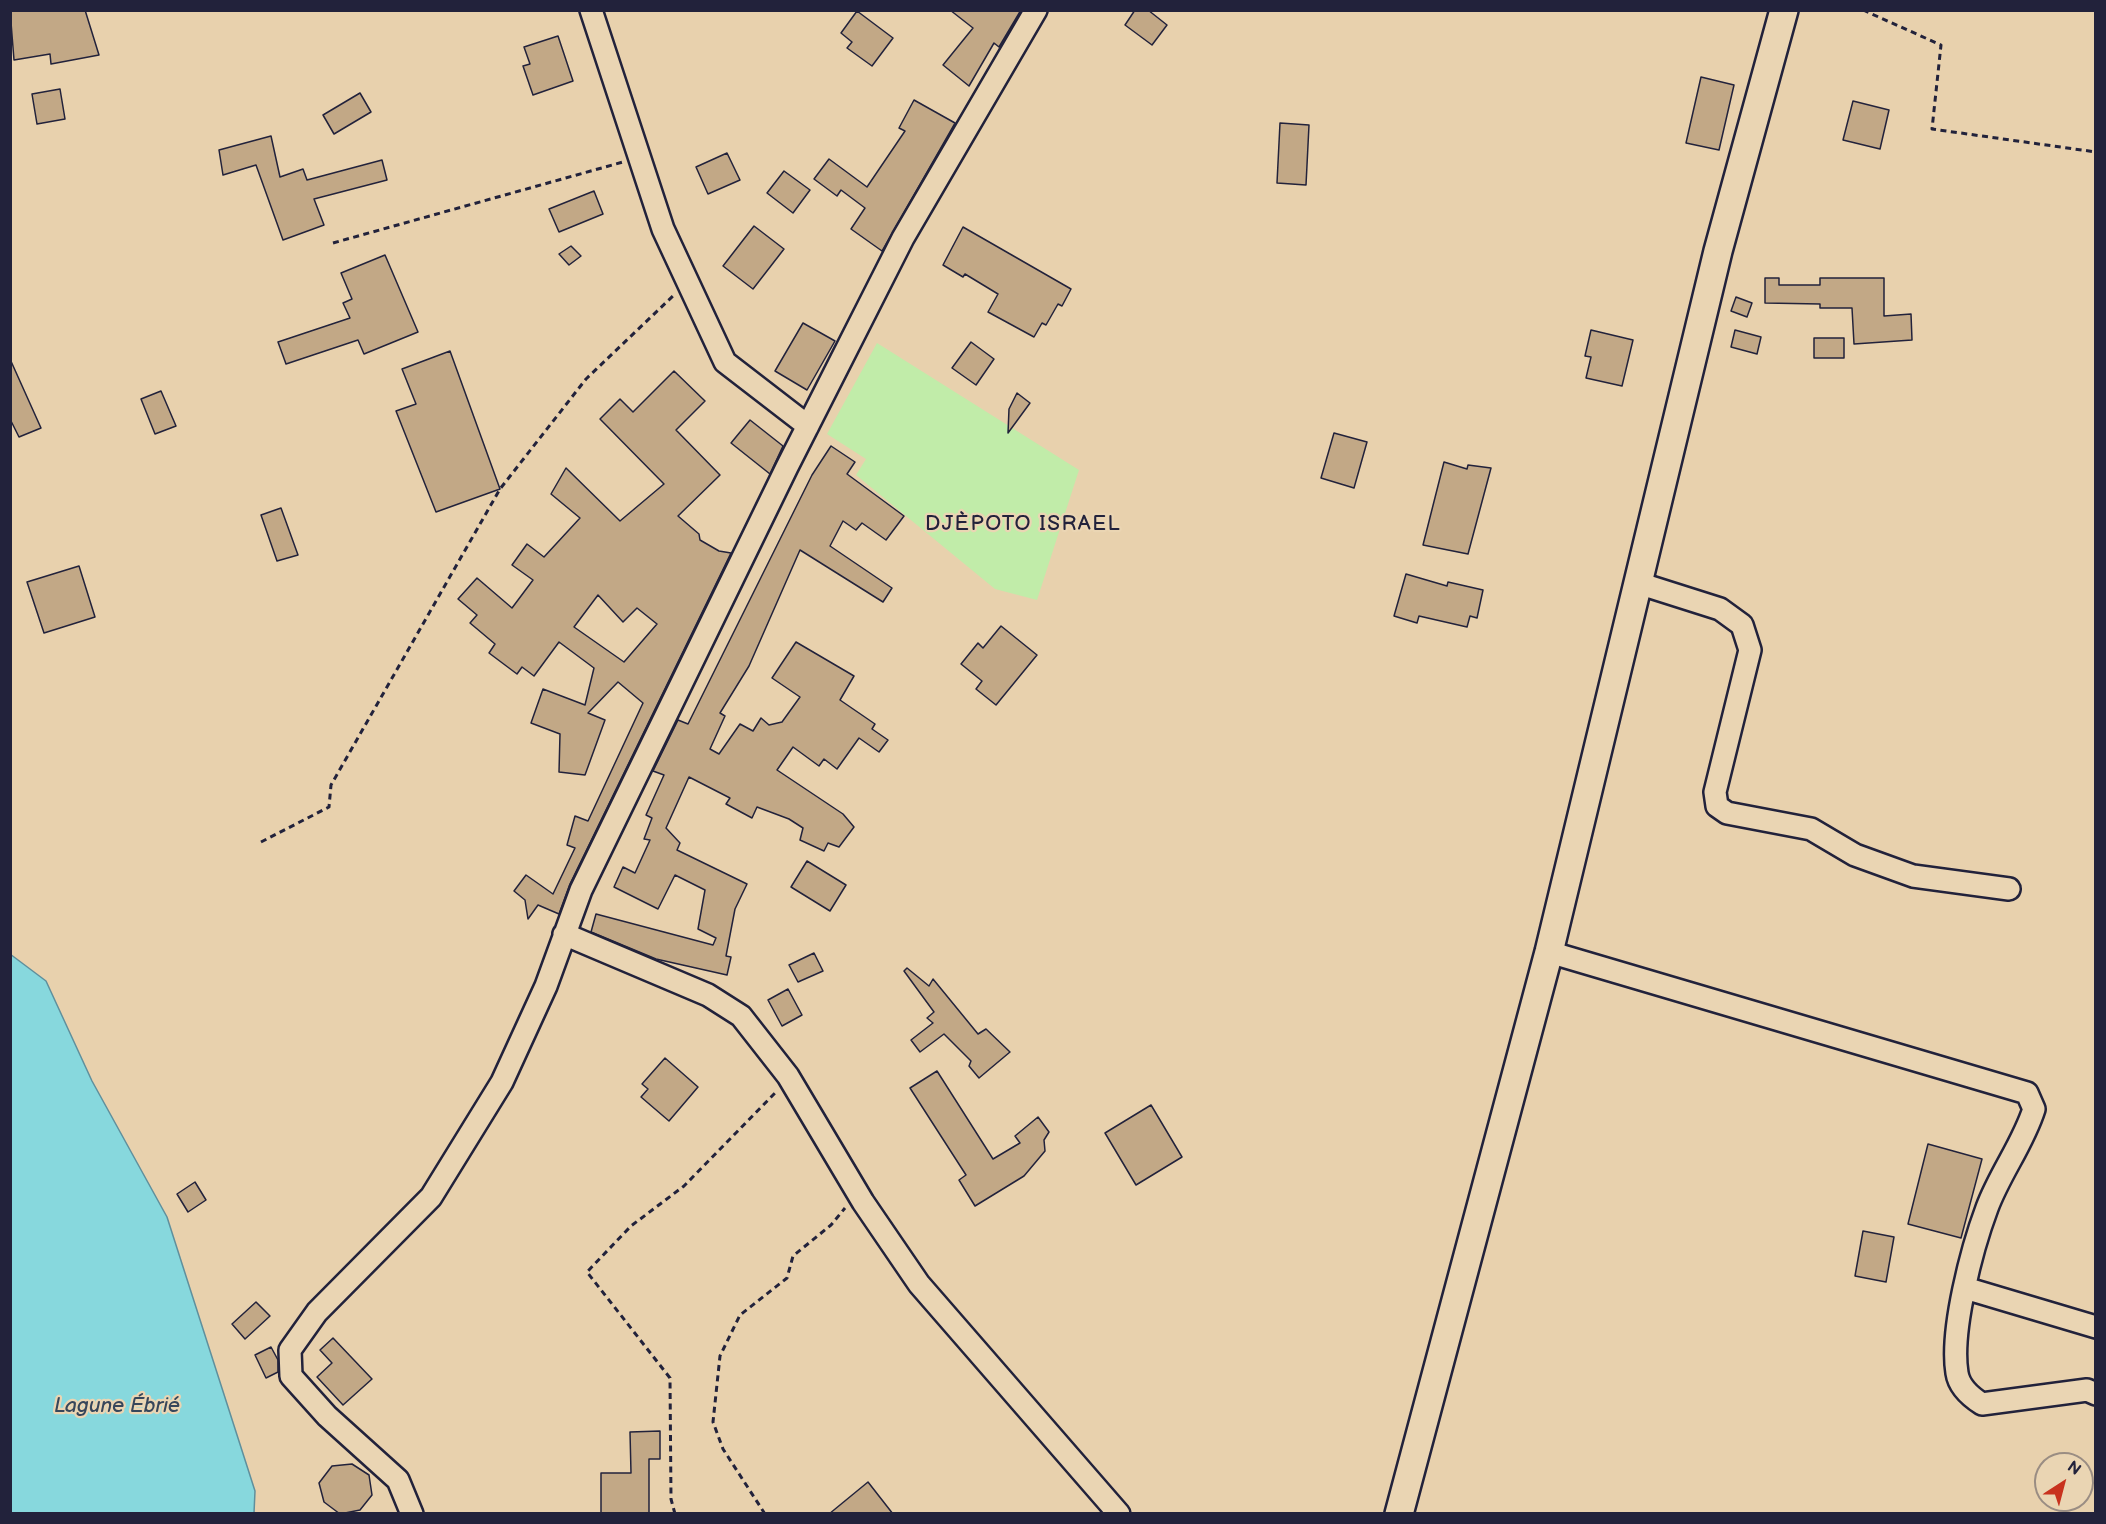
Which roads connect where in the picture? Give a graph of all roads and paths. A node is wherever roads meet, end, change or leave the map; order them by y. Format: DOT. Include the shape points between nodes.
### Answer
graph roads {
  1 [pos="591,10"];
  2 [pos="1036,10"];
  3 [pos="1784,10"];
  4 [pos="1863,10"];
  5 [pos="2096,152"];
  6 [pos="639,158"];
  7 [pos="333,243"];
  8 [pos="688,281"];
  9 [pos="808,426"];
  10 [pos="1638,583"];
  11 [pos="261,842"];
  12 [pos="2010,889"];
  13 [pos="564,934"];
  14 [pos="1549,952"];
  15 [pos="788,1076"];
  16 [pos="857,1192"];
  17 [pos="1965,1288"];
  18 [pos="2096,1327"];
  19 [pos="2096,1394"];
  20 [pos="412,1514"];
  21 [pos="675,1514"];
  22 [pos="765,1514"];
  23 [pos="1119,1514"];
  24 [pos="1399,1514"];
  1 -- 6 [label="street"];
  2 -- 9 [label="street" via="903,238"];
  3 -- 10 [label="street" via="1718,251"];
  4 -- 5 [label="path" via="1941,45 1932,129"];
  6 -- 7 [label="path"];
  6 -- 8 [label="street" via="663,229"];
  8 -- 9 [label="street" via="725,363"];
  8 -- 11 [label="path" via="586,379 500,489 331,784 329,807"];
  9 -- 13 [label="street" via="624,798"];
  10 -- 12 [label="street" via="1720,609 1742,625 1750,650 1715,792 1717,806 1727,813 1811,829 1855,855 1913,876"];
  10 -- 14 [label="street"];
  13 -- 15 [label="street" via="708,995 741,1016"];
  13 -- 20 [label="street" via="546,986 502,1082 431,1197 317,1312 290,1350 291,1376 327,1416 398,1480"];
  14 -- 17 [label="street" via="2027,1093 2034,1109 2027,1132 1988,1207"];
  14 -- 24 [label="street"];
  15 -- 16 [label="street"];
  15 -- 21 [label="path" via="770,1100 684,1186 631,1226 587,1272 670,1378 671,1499"];
  16 -- 22 [label="path" via="831,1224 793,1256 786,1278 740,1315 720,1356 713,1422 723,1449"];
  16 -- 23 [label="street" via="919,1284"];
  17 -- 18 [label="street"];
  17 -- 19 [label="street" via="1957,1375 1969,1395 1982,1404 2087,1390"];
}
